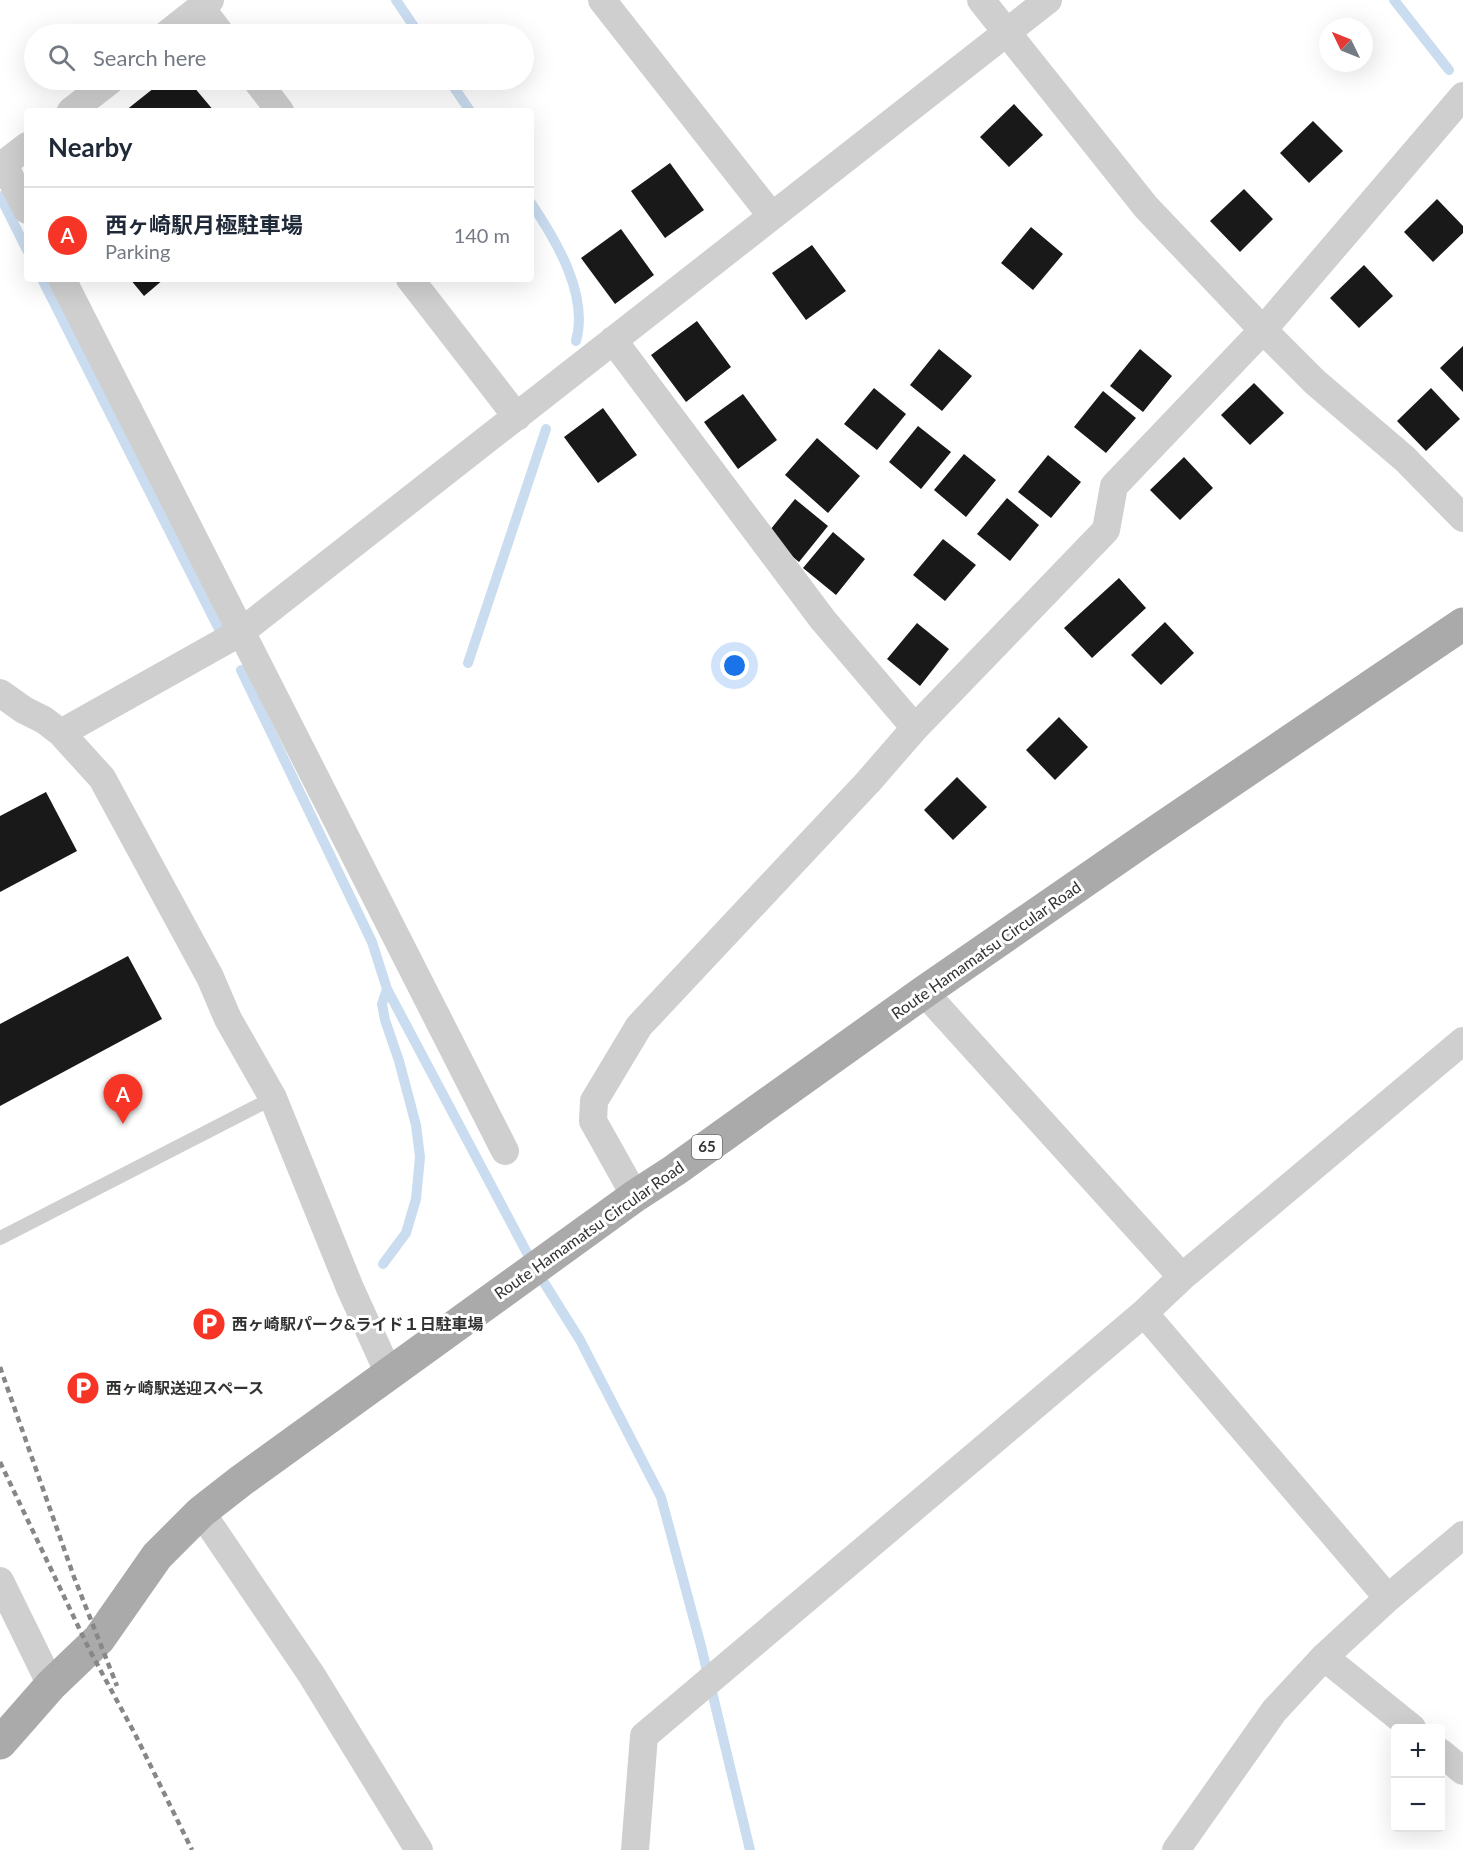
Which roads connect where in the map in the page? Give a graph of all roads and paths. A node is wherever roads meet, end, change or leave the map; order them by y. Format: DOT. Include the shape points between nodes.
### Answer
graph roads {
  1 [pos="602,0"];
  2 [pos="981,0"];
  3 [pos="1048,0"];
  4 [pos="205,4"];
  5 [pos="180,24"];
  6 [pos="216,24"];
  7 [pos="1006,32"];
  8 [pos="98,90"];
  9 [pos="264,90"];
  10 [pos="1463,96"];
  11 [pos="75,108"];
  12 [pos="278,108"];
  13 [pos="24,148"];
  14 [pos="2,166"];
  15 [pos="24,205"];
  16 [pos="771,215"];
  17 [pos="64,282"];
  18 [pos="412,282"];
  19 [pos="1263,330"];
  20 [pos="613,340"];
  21 [pos="517,417"];
  22 [pos="1463,518"];
  23 [pos="1461,629"];
  24 [pos="241,632"];
  25 [pos="0,693"];
  26 [pos="915,728"];
  27 [pos="61,733"];
  28 [pos="924,993"];
  29 [pos="1463,1041"];
  30 [pos="273,1098"];
  31 [pos="504,1151"];
  32 [pos="635,1196"];
  33 [pos="0,1238"];
  34 [pos="1182,1277"];
  35 [pos="1144,1313"];
  36 [pos="389,1374"];
  37 [pos="201,1512"];
  38 [pos="1463,1535"];
  39 [pos="0,1581"];
  40 [pos="1388,1598"];
  41 [pos="1324,1657"];
  42 [pos="51,1685"];
  43 [pos="1407,1724"];
  44 [pos="2,1739"];
  45 [pos="1445,1756"];
  46 [pos="1463,1771"];
  47 [pos="419,1850"];
  48 [pos="635,1850"];
  49 [pos="1176,1850"];
  1 -- 16 [label="street"];
  2 -- 7 [label="street"];
  3 -- 7 [label="street"];
  4 -- 5 [label="street"];
  4 -- 6 [label="street"];
  7 -- 16 [label="street"];
  7 -- 19 [label="street" via="1146,207"];
  8 -- 11 [label="street"];
  9 -- 12 [label="street"];
  10 -- 19 [label="street"];
  13 -- 14 [label="street"];
  14 -- 15 [label="street"];
  16 -- 20 [label="street"];
  17 -- 24 [label="street"];
  18 -- 21 [label="street"];
  19 -- 22 [label="street" via="1315,382 1405,459"];
  19 -- 26 [label="street" via="1114,486 1106,530"];
  20 -- 21 [label="street"];
  20 -- 26 [label="street" via="823,620"];
  21 -- 24 [label="street"];
  23 -- 28 [label="main road, Route Hamamatsu Circular Road / 65" via="1147,838"];
  24 -- 27 [label="street"];
  24 -- 31 [label="street"];
  25 -- 27 [label="street"];
  26 -- 32 [label="street" via="639,1026 594,1101 593,1121"];
  27 -- 30 [label="street" via="102,778"];
  28 -- 32 [label="main road, Route Hamamatsu Circular Road / 65"];
  28 -- 34 [label="street"];
  29 -- 34 [label="street"];
  30 -- 33 [label="lane"];
  30 -- 36 [label="street"];
  32 -- 36 [label="main road, Route Hamamatsu Circular Road / 65"];
  34 -- 35 [label="street"];
  35 -- 40 [label="street"];
  35 -- 48 [label="street" via="644,1736"];
  36 -- 37 [label="main road, Route Hamamatsu Circular Road / 65"];
  37 -- 42 [label="main road, Route Hamamatsu Circular Road / 65" via="157,1556 99,1639"];
  37 -- 47 [label="street" via="310,1674"];
  38 -- 40 [label="street"];
  39 -- 42 [label="street"];
  40 -- 41 [label="street"];
  41 -- 43 [label="street"];
  41 -- 49 [label="street" via="1274,1712"];
  42 -- 44 [label="main road, Route Hamamatsu Circular Road / 65"];
  45 -- 46 [label="street"];
}
